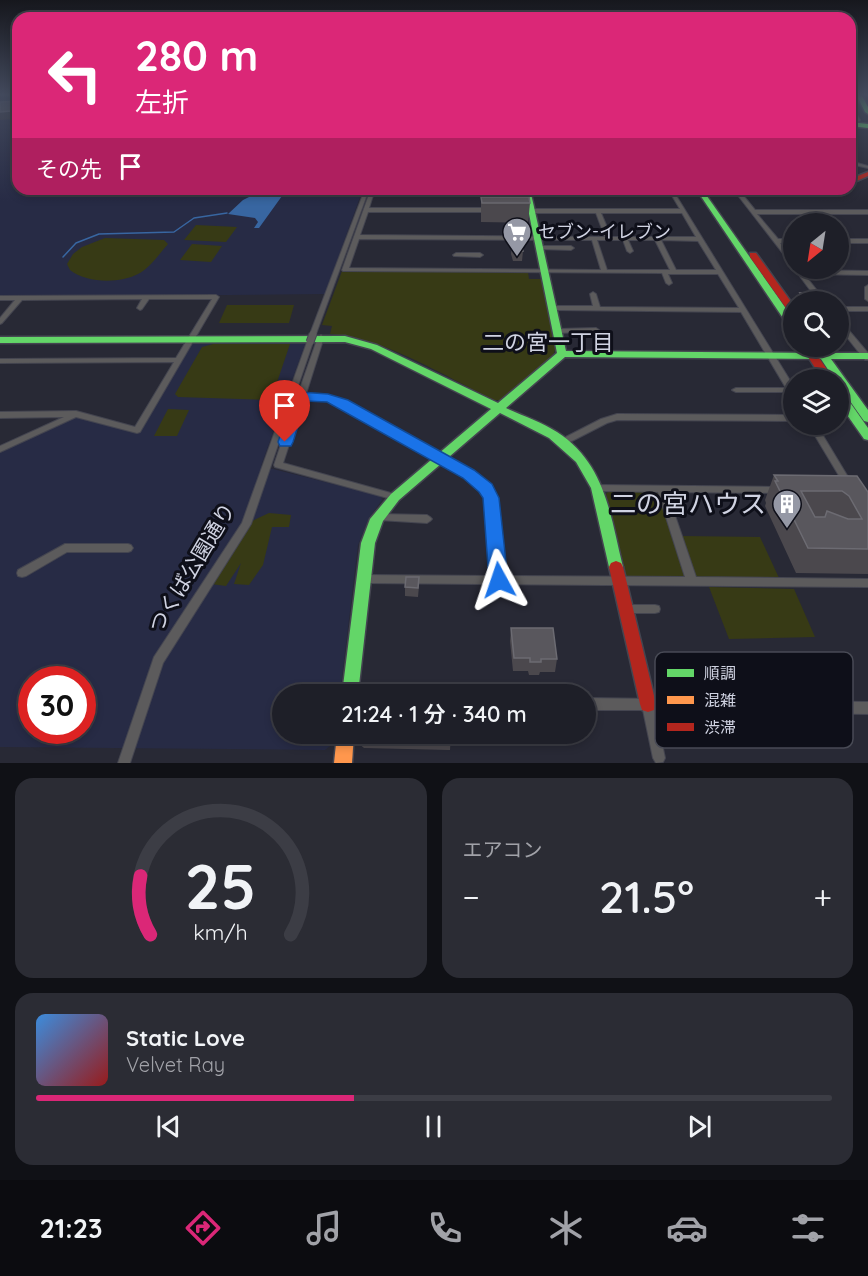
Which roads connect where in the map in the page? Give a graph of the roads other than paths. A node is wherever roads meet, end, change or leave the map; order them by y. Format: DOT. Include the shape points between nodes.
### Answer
graph roads {
  1 [pos="365,195"];
  2 [pos="371,195"];
  3 [pos="528,195"];
  4 [pos="673,195"];
  5 [pos="703,195"];
  6 [pos="710,195"];
  7 [pos="739,195"];
  8 [pos="366,210"];
  9 [pos="496,211"];
  10 [pos="520,211"];
  11 [pos="532,211"];
  12 [pos="598,211"];
  13 [pos="682,211"];
  14 [pos="752,212"];
  15 [pos="868,212"];
  16 [pos="356,237"];
  17 [pos="594,239"];
  18 [pos="609,239"];
  19 [pos="625,239"];
  20 [pos="657,239"];
  21 [pos="699,239"];
  22 [pos="776,240"];
  23 [pos="783,240"];
  24 [pos="849,241"];
  25 [pos="868,241"];
  26 [pos="540,243"];
  27 [pos="571,248"];
  28 [pos="783,249"];
  29 [pos="630,251"];
  30 [pos="456,255"];
  31 [pos="468,255"];
  32 [pos="480,255"];
  33 [pos="468,271"];
  34 [pos="546,271"];
  35 [pos="575,271"];
  36 [pos="605,272"];
  37 [pos="664,272"];
  38 [pos="674,272"];
  39 [pos="720,272"];
  40 [pos="849,272"];
  41 [pos="868,273"];
  42 [pos="805,279"];
  43 [pos="578,282"];
  44 [pos="669,283"];
  45 [pos="868,287"];
  46 [pos="814,291"];
  47 [pos="593,294"];
  48 [pos="147,297"];
  49 [pos="0,298"];
  50 [pos="20,298"];
  51 [pos="783,298"];
  52 [pos="868,299"];
  53 [pos="140,308"];
  54 [pos="555,308"];
  55 [pos="597,309"];
  56 [pos="849,309"];
  57 [pos="868,309"];
  58 [pos="743,310"];
  59 [pos="783,312"];
  60 [pos="0,322"];
  61 [pos="596,330"];
  62 [pos="559,331"];
  63 [pos="849,335"];
  64 [pos="191,338"];
  65 [pos="315,338"];
  66 [pos="0,340"];
  67 [pos="562,354"];
  68 [pos="783,354"];
  69 [pos="770,355"];
  70 [pos="849,355"];
  71 [pos="820,357"];
  72 [pos="867,357"];
  73 [pos="179,360"];
  74 [pos="0,361"];
  75 [pos="783,376"];
  76 [pos="736,390"];
  77 [pos="783,392"];
  78 [pos="300,396"];
  79 [pos="499,408"];
  80 [pos="849,409"];
  81 [pos="76,414"];
  82 [pos="0,415"];
  83 [pos="783,418"];
  84 [pos="868,418"];
  85 [pos="819,435"];
  86 [pos="868,436"];
  87 [pos="563,442"];
  88 [pos="0,449"];
  89 [pos="441,458"];
  90 [pos="597,488"];
  91 [pos="662,489"];
  92 [pos="788,490"];
  93 [pos="846,491"];
  94 [pos="395,497"];
  95 [pos="379,517"];
  96 [pos="427,519"];
  97 [pos="128,548"];
  98 [pos="22,573"];
  99 [pos="363,579"];
  100 [pos="499,580"];
  101 [pos="619,581"];
  102 [pos="692,582"];
  103 [pos="868,583"];
  104 [pos="626,609"];
  105 [pos="655,609"];
  106 [pos="351,684"];
  107 [pos="596,704"];
  108 [pos="648,705"];
  109 [pos="655,705"];
  110 [pos="853,708"];
  111 [pos="868,708"];
  112 [pos="655,739"];
  113 [pos="345,744"];
  114 [pos="657,748"];
  115 [pos="659,758"];
  116 [pos="124,763"];
  117 [pos="343,763"];
  1 -- 65 [label="street, つくば公園通り"];
  2 -- 8 [label="street"];
  3 -- 11 [label="street"];
  4 -- 13 [label="street"];
  5 -- 59 [label="street"];
  6 -- 51 [label="street"];
  7 -- 14 [label="street"];
  8 -- 9 [label="street"];
  8 -- 16 [label="street"];
  10 -- 11 [label="street"];
  11 -- 12 [label="street"];
  11 -- 26 [label="street"];
  12 -- 13 [label="street"];
  12 -- 18 [label="street"];
  13 -- 21 [label="street"];
  14 -- 15 [label="street"];
  14 -- 22 [label="street"];
  16 -- 26 [label="street"];
  16 -- 33 [label="street" via="345,270"];
  17 -- 18 [label="street"];
  17 -- 26 [label="street"];
  17 -- 36 [label="street"];
  18 -- 19 [label="street"];
  19 -- 20 [label="street"];
  19 -- 29 [label="street"];
  20 -- 21 [label="street"];
  20 -- 38 [label="street"];
  21 -- 39 [label="street"];
  22 -- 23 [label="street"];
  22 -- 28 [label="street"];
  24 -- 25 [label="street"];
  26 -- 27 [label="street"];
  26 -- 34 [label="street"];
  30 -- 31 [label="street"];
  31 -- 32 [label="street"];
  31 -- 33 [label="street"];
  33 -- 34 [label="street"];
  34 -- 35 [label="street"];
  34 -- 54 [label="street"];
  35 -- 36 [label="street"];
  35 -- 43 [label="street"];
  36 -- 37 [label="street"];
  37 -- 38 [label="street"];
  37 -- 44 [label="street"];
  38 -- 39 [label="street"];
  39 -- 58 [label="street"];
  40 -- 41 [label="street"];
  42 -- 46 [label="street"];
  45 -- 52 [label="street"];
  47 -- 55 [label="street"];
  48 -- 50 [label="street"];
  48 -- 53 [label="street"];
  48 -- 64 [label="street" via="216,297"];
  49 -- 50 [label="street"];
  50 -- 60 [label="street"];
  54 -- 55 [label="street"];
  54 -- 62 [label="street"];
  55 -- 58 [label="street"];
  56 -- 57 [label="street"];
  58 -- 69 [label="street"];
  61 -- 62 [label="street"];
  62 -- 67 [label="street"];
  63 -- 72 [label="street"];
  64 -- 65 [label="street"];
  64 -- 66 [label="street"];
  64 -- 73 [label="street"];
  65 -- 78 [label="street"];
  65 -- 79 [label="street" via="368,345"];
  65 -- 116 [label="street, つくば公園通り" via="246,524 158,661"];
  67 -- 69 [label="street"];
  67 -- 79 [label="street"];
  68 -- 69 [label="street"];
  69 -- 75 [label="street"];
  70 -- 72 [label="street"];
  71 -- 84 [label="street"];
  73 -- 74 [label="street"];
  73 -- 81 [label="street" via="137,430"];
  76 -- 77 [label="street"];
  78 -- 89 [label="street" via="328,398 343,404"];
  78 -- 94 [label="street" via="278,465"];
  79 -- 87 [label="street"];
  79 -- 89 [label="street"];
  80 -- 86 [label="street"];
  81 -- 82 [label="street"];
  81 -- 88 [label="street"];
  83 -- 87 [label="street" via="617,417"];
  85 -- 93 [label="street" via="853,491"];
  87 -- 90 [label="street" via="585,465"];
  89 -- 94 [label="street"];
  89 -- 100 [label="street" via="475,478 489,493"];
  90 -- 91 [label="street"];
  90 -- 101 [label="street"];
  91 -- 92 [label="street"];
  91 -- 102 [label="street"];
  94 -- 95 [label="street"];
  95 -- 96 [label="street"];
  95 -- 99 [label="street" via="368,543"];
  97 -- 98 [label="street" via="65,548"];
  99 -- 100 [label="street"];
  99 -- 106 [label="street"];
  100 -- 101 [label="street"];
  101 -- 102 [label="street"];
  101 -- 104 [label="street"];
  102 -- 103 [label="street"];
  104 -- 105 [label="street"];
  104 -- 108 [label="street"];
  107 -- 108 [label="street"];
  108 -- 109 [label="street"];
  108 -- 112 [label="street"];
  110 -- 111 [label="street"];
  113 -- 117 [label="street"];
  114 -- 115 [label="street"];
}
